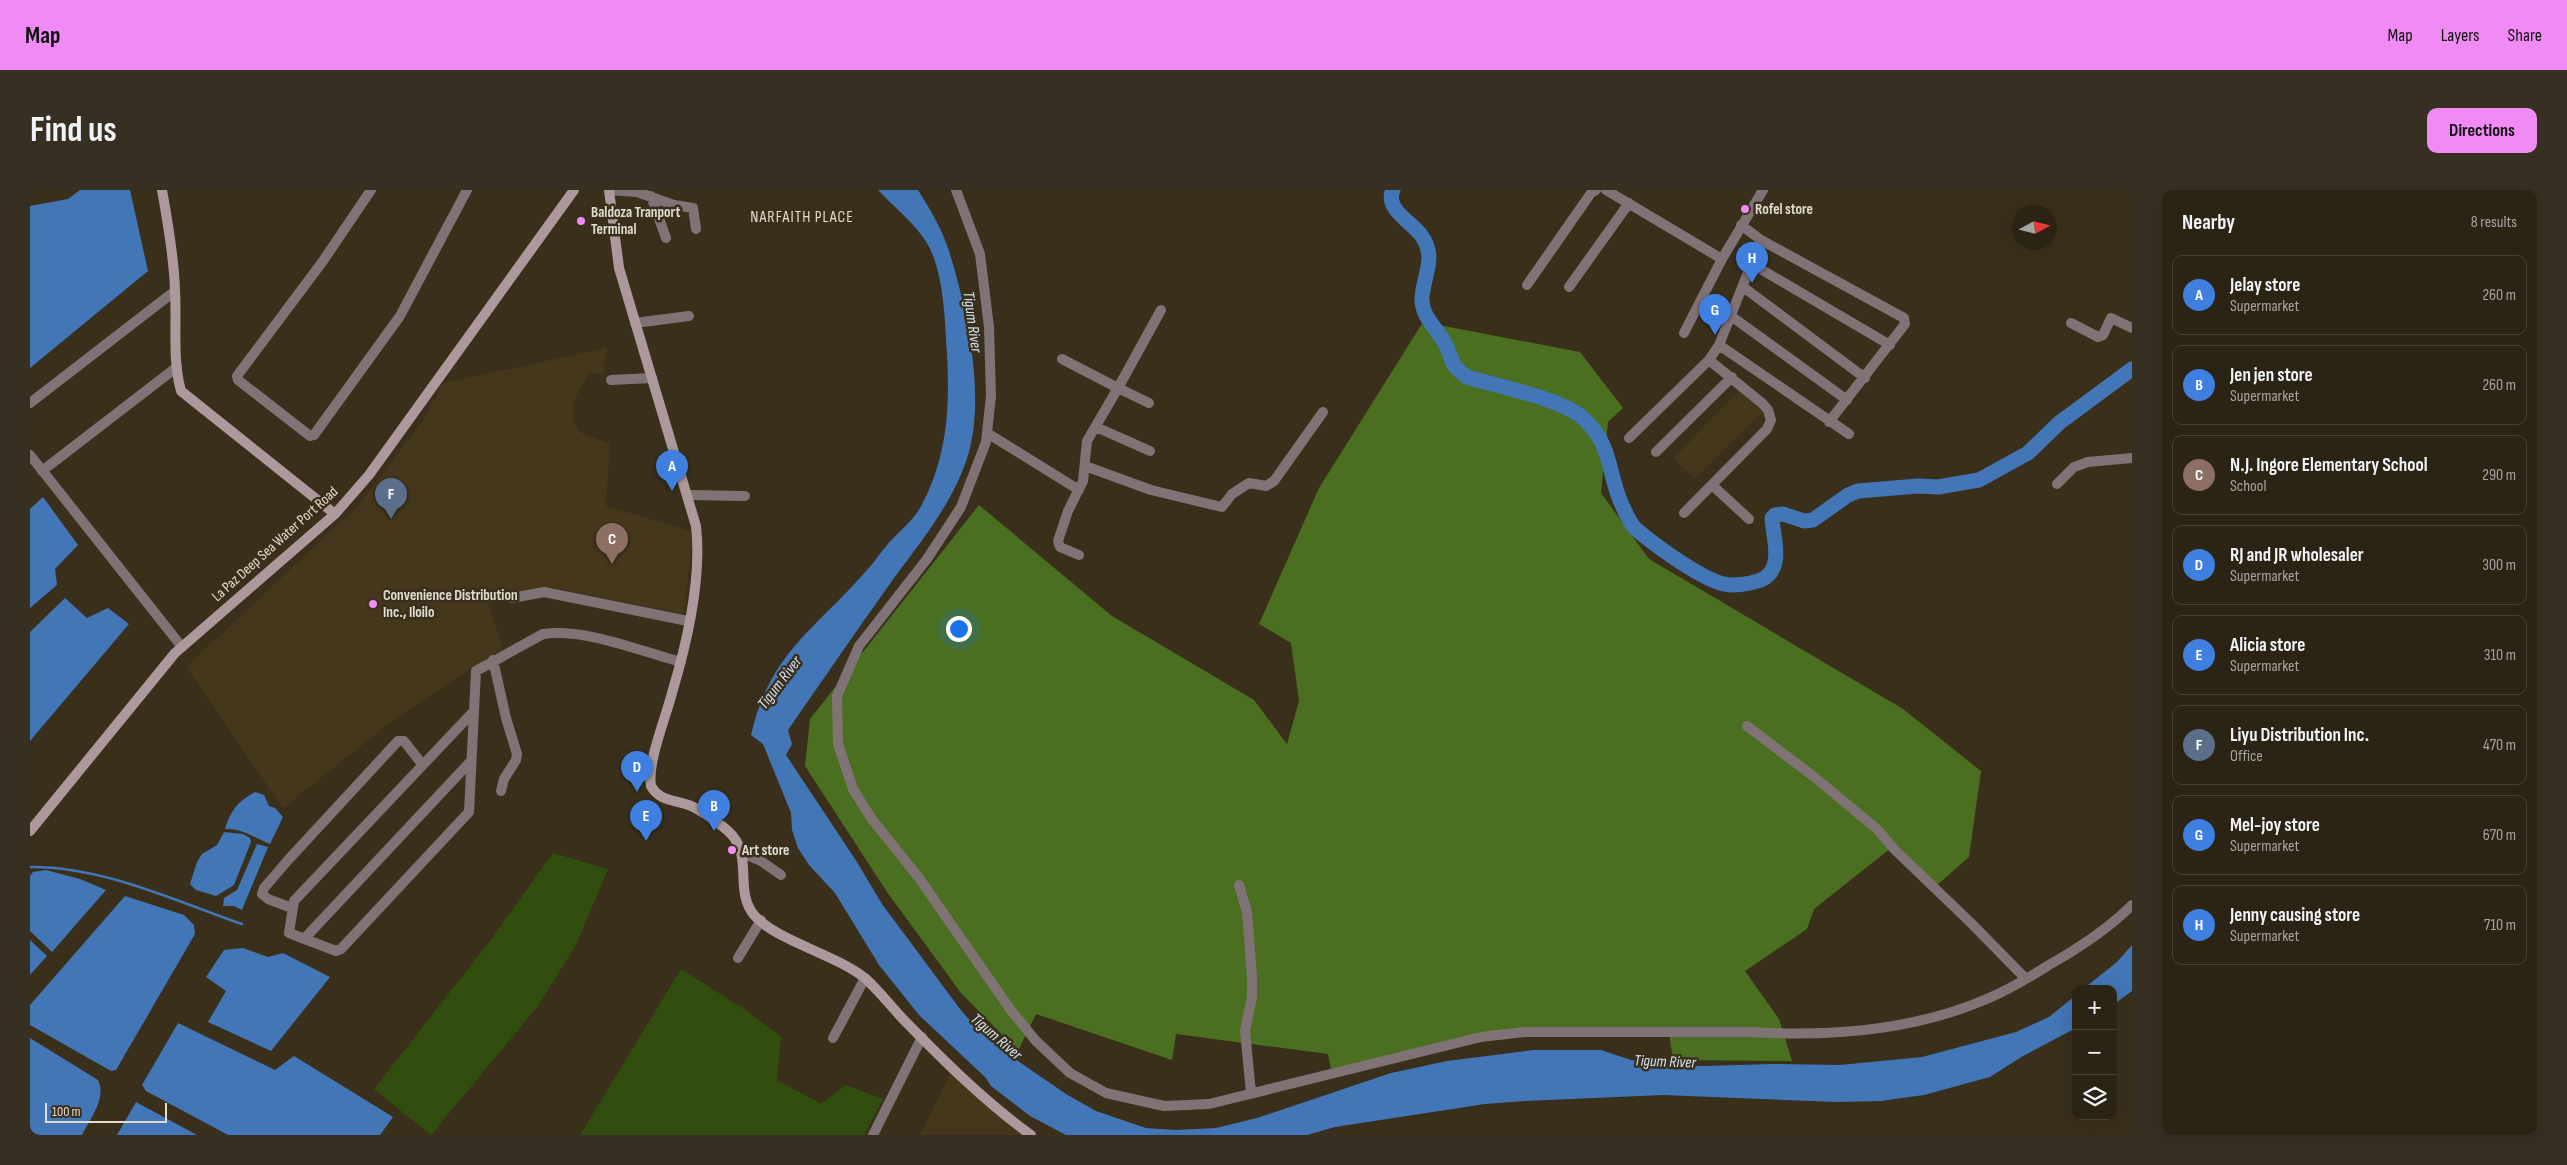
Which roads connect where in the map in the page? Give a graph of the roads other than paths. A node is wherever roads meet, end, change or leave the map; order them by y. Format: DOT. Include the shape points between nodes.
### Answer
graph roads {
  1 [pos="162,190"];
  2 [pos="371,190"];
  3 [pos="467,190"];
  4 [pos="574,190"];
  5 [pos="608,190"];
  6 [pos="956,190"];
  7 [pos="1596,190"];
  8 [pos="1606,190"];
  9 [pos="1763,190"];
  10 [pos="651,196"];
  11 [pos="1629,203"];
  12 [pos="1741,225"];
  13 [pos="696,228"];
  14 [pos="666,238"];
  15 [pos="1761,240"];
  16 [pos="1722,259"];
  17 [pos="1752,264"];
  18 [pos="1527,285"];
  19 [pos="1569,287"];
  20 [pos="1744,287"];
  21 [pos="176,291"];
  22 [pos="1161,310"];
  23 [pos="689,316"];
  24 [pos="1731,316"];
  25 [pos="635,323"];
  26 [pos="2071,323"];
  27 [pos="2132,328"];
  28 [pos="1684,333"];
  29 [pos="1890,344"];
  30 [pos="1719,345"];
  31 [pos="1062,359"];
  32 [pos="1709,360"];
  33 [pos="177,366"];
  34 [pos="1732,377"];
  35 [pos="652,378"];
  36 [pos="1865,378"];
  37 [pos="611,380"];
  38 [pos="1118,388"];
  39 [pos="1848,400"];
  40 [pos="1148,402"];
  41 [pos="30,403"];
  42 [pos="1323,412"];
  43 [pos="1829,422"];
  44 [pos="1096,427"];
  45 [pos="987,433"];
  46 [pos="1848,434"];
  47 [pos="1629,438"];
  48 [pos="1150,451"];
  49 [pos="1656,452"];
  50 [pos="30,455"];
  51 [pos="2132,458"];
  52 [pos="1085,466"];
  53 [pos="42,471"];
  54 [pos="2057,484"];
  55 [pos="1712,485"];
  56 [pos="1079,490"];
  57 [pos="687,495"];
  58 [pos="745,496"];
  59 [pos="1684,513"];
  60 [pos="335,514"];
  61 [pos="1749,518"];
  62 [pos="1079,555"];
  63 [pos="512,598"];
  64 [pos="688,621"];
  65 [pos="182,647"];
  66 [pos="493,660"];
  67 [pos="681,662"];
  68 [pos="474,711"];
  69 [pos="1747,726"];
  70 [pos="471,761"];
  71 [pos="422,764"];
  72 [pos="501,791"];
  73 [pos="30,831"];
  74 [pos="744,854"];
  75 [pos="781,875"];
  76 [pos="1239,885"];
  77 [pos="2132,905"];
  78 [pos="292,908"];
  79 [pos="761,920"];
  80 [pos="304,939"];
  81 [pos="738,958"];
  82 [pos="865,978"];
  83 [pos="2026,979"];
  84 [pos="833,1038"];
  85 [pos="922,1038"];
  86 [pos="1251,1093"];
  87 [pos="873,1135"];
  88 [pos="1031,1135"];
  1 -- 21 [label="street"];
  2 -- 3 [label="street" via="237,376 310,436 314,435 400,316"];
  4 -- 60 [label="street, La Paz Deep Sea Water Port Road" via="369,474"];
  5 -- 10 [label="street"];
  5 -- 25 [label="street" via="616,254"];
  6 -- 45 [label="street" via="980,254 989,327 991,396"];
  7 -- 18 [label="street"];
  8 -- 11 [label="street"];
  9 -- 12 [label="street"];
  10 -- 13 [label="street" via="693,208"];
  10 -- 14 [label="street"];
  11 -- 16 [label="street"];
  11 -- 19 [label="street"];
  12 -- 15 [label="street"];
  12 -- 16 [label="street"];
  15 -- 17 [label="street"];
  15 -- 29 [label="street" via="1904,318 1905,324"];
  16 -- 28 [label="street"];
  17 -- 20 [label="street"];
  17 -- 29 [label="street"];
  20 -- 24 [label="street"];
  20 -- 36 [label="street"];
  21 -- 33 [label="street"];
  21 -- 41 [label="street"];
  22 -- 38 [label="street"];
  23 -- 25 [label="street"];
  24 -- 30 [label="street"];
  24 -- 39 [label="street"];
  25 -- 35 [label="street"];
  26 -- 27 [label="street" via="2098,337 2103,335 2111,318"];
  29 -- 36 [label="street"];
  30 -- 32 [label="street"];
  30 -- 43 [label="street"];
  31 -- 38 [label="street"];
  32 -- 34 [label="street"];
  32 -- 47 [label="street"];
  33 -- 53 [label="street"];
  33 -- 60 [label="street" via="181,391 188,399"];
  34 -- 49 [label="street"];
  34 -- 55 [label="street" via="1763,404 1772,420"];
  35 -- 37 [label="street"];
  35 -- 57 [label="street"];
  36 -- 39 [label="street"];
  38 -- 40 [label="street"];
  38 -- 44 [label="street"];
  39 -- 43 [label="street"];
  42 -- 52 [label="street" via="1274,481 1266,486 1249,483 1232,494 1222,507 1151,490"];
  43 -- 46 [label="street"];
  44 -- 48 [label="street"];
  44 -- 52 [label="street" via="1087,441"];
  45 -- 56 [label="street"];
  45 -- 86 [label="street" via="961,507 926,559 859,646 837,696 838,744 853,789 1010,1009 1036,1041 1070,1072 1106,1093 1164,1106 1210,1104"];
  50 -- 53 [label="street"];
  51 -- 54 [label="street" via="2088,462 2074,467"];
  52 -- 56 [label="street"];
  53 -- 65 [label="street"];
  55 -- 59 [label="street"];
  55 -- 61 [label="street"];
  56 -- 62 [label="street" via="1058,541 1060,547"];
  57 -- 58 [label="street"];
  57 -- 64 [label="street" via="698,543"];
  60 -- 65 [label="street, La Paz Deep Sea Water Port Road"];
  63 -- 64 [label="street" via="544,592"];
  64 -- 67 [label="street"];
  65 -- 73 [label="street, La Paz Deep Sea Water Port Road"];
  66 -- 67 [label="street" via="543,634 555,632"];
  66 -- 68 [label="street" via="476,671"];
  66 -- 72 [label="street" via="517,754"];
  67 -- 74 [label="street" via="654,760 651,786 662,798 696,808 728,831"];
  68 -- 70 [label="street"];
  68 -- 71 [label="street"];
  69 -- 83 [label="street" via="1877,829"];
  70 -- 80 [label="street"];
  70 -- 80 [label="street" via="469,812 341,949 336,951"];
  71 -- 78 [label="street" via="294,902"];
  71 -- 78 [label="street" via="404,741 398,740 289,859 262,894"];
  74 -- 75 [label="street"];
  74 -- 79 [label="street" via="748,903"];
  76 -- 86 [label="street" via="1247,912 1252,976 1252,997 1245,1031"];
  77 -- 83 [label="street" via="2079,947"];
  78 -- 80 [label="street" via="289,933"];
  79 -- 81 [label="street"];
  79 -- 82 [label="street"];
  82 -- 84 [label="street"];
  82 -- 85 [label="street"];
  83 -- 86 [label="street" via="1989,998 1925,1021 1870,1030 1786,1034 1524,1032 1472,1039"];
  85 -- 87 [label="street"];
  85 -- 88 [label="street"];
}
